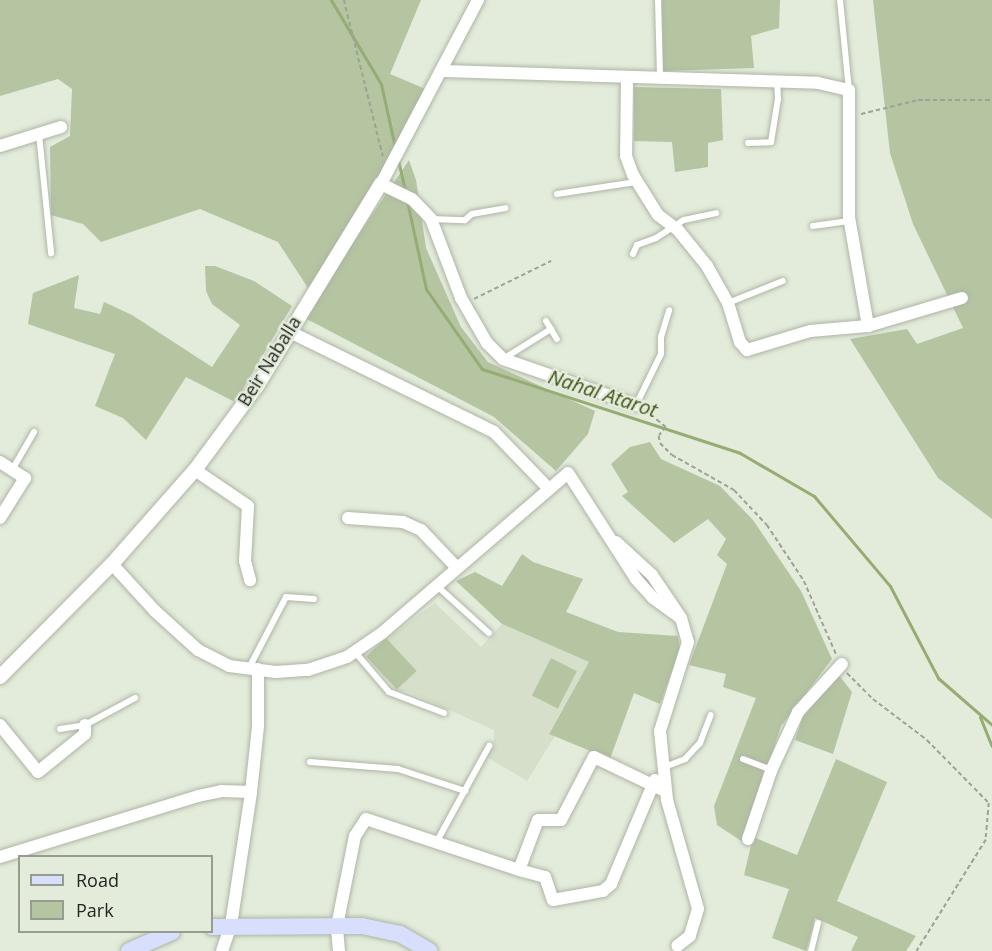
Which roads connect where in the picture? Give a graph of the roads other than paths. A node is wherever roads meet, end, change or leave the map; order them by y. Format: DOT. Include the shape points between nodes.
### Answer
graph roads {
  1 [pos="478,0"];
  2 [pos="658,0"];
  3 [pos="840,0"];
  4 [pos="444,71"];
  5 [pos="627,79"];
  6 [pos="660,80"];
  7 [pos="777,82"];
  8 [pos="849,90"];
  9 [pos="61,127"];
  10 [pos="39,134"];
  11 [pos="748,143"];
  12 [pos="0,146"];
  13 [pos="385,178"];
  14 [pos="636,182"];
  15 [pos="557,194"];
  16 [pos="505,208"];
  17 [pos="716,213"];
  18 [pos="431,219"];
  19 [pos="849,221"];
  20 [pos="813,226"];
  21 [pos="674,227"];
  22 [pos="51,253"];
  23 [pos="633,254"];
  24 [pos="783,281"];
  25 [pos="962,298"];
  26 [pos="728,303"];
  27 [pos="669,310"];
  28 [pos="546,321"];
  29 [pos="868,326"];
  30 [pos="551,329"];
  31 [pos="288,331"];
  32 [pos="557,339"];
  33 [pos="503,358"];
  34 [pos="636,405"];
  35 [pos="34,432"];
  36 [pos="0,462"];
  37 [pos="12,470"];
  38 [pos="195,471"];
  39 [pos="549,489"];
  40 [pos="0,518"];
  41 [pos="348,518"];
  42 [pos="112,564"];
  43 [pos="457,568"];
  44 [pos="250,580"];
  45 [pos="436,585"];
  46 [pos="314,599"];
  47 [pos="489,633"];
  48 [pos="354,652"];
  49 [pos="842,664"];
  50 [pos="254,669"];
  51 [pos="0,677"];
  52 [pos="135,698"];
  53 [pos="444,712"];
  54 [pos="711,715"];
  55 [pos="0,725"];
  56 [pos="85,725"];
  57 [pos="60,729"];
  58 [pos="489,746"];
  59 [pos="743,759"];
  60 [pos="310,762"];
  61 [pos="662,768"];
  62 [pos="771,771"];
  63 [pos="652,784"];
  64 [pos="465,791"];
  65 [pos="665,791"];
  66 [pos="251,792"];
  67 [pos="748,839"];
  68 [pos="436,843"];
  69 [pos="0,857"];
  70 [pos="519,870"];
  71 [pos="818,922"];
  72 [pos="231,925"];
  73 [pos="337,926"];
  74 [pos="213,927"];
  75 [pos="170,933"];
  76 [pos="677,946"];
  77 [pos="129,951"];
  78 [pos="222,951"];
  79 [pos="339,951"];
  80 [pos="430,951"];
  81 [pos="811,951"];
  1 -- 4 [label="street, Beir Naballa"];
  2 -- 6 [label="lane"];
  3 -- 8 [label="lane"];
  4 -- 5 [label="street"];
  4 -- 13 [label="street, Beir Naballa"];
  5 -- 6 [label="street"];
  5 -- 14 [label="street" via="626,156"];
  6 -- 7 [label="street"];
  7 -- 8 [label="street" via="818,83"];
  7 -- 11 [label="lane" via="771,142"];
  8 -- 19 [label="street"];
  9 -- 10 [label="street"];
  10 -- 12 [label="street"];
  10 -- 22 [label="lane"];
  13 -- 18 [label="street"];
  13 -- 31 [label="street, Beir Naballa"];
  14 -- 15 [label="lane"];
  14 -- 21 [label="street" via="658,215"];
  16 -- 18 [label="lane" via="472,214 465,220"];
  17 -- 21 [label="lane" via="694,217"];
  18 -- 33 [label="street" via="464,304 487,343"];
  19 -- 20 [label="lane"];
  19 -- 29 [label="street"];
  21 -- 23 [label="lane" via="637,245"];
  21 -- 26 [label="street" via="707,266"];
  24 -- 26 [label="lane"];
  25 -- 29 [label="street"];
  26 -- 29 [label="street" via="740,342 747,350 810,332"];
  27 -- 34 [label="lane" via="661,337 661,354"];
  28 -- 30 [label="lane"];
  30 -- 32 [label="lane"];
  30 -- 33 [label="lane"];
  31 -- 38 [label="street, Beir Naballa" via="257,386"];
  31 -- 39 [label="street" via="494,432"];
  33 -- 34 [label="street"];
  35 -- 37 [label="lane"];
  36 -- 37 [label="street"];
  37 -- 40 [label="street" via="25,478"];
  38 -- 42 [label="street, Beir Naballa"];
  38 -- 44 [label="street" via="248,506 245,561"];
  39 -- 43 [label="street"];
  39 -- 61 [label="street" via="568,473 652,598 681,618 688,642 663,713"];
  41 -- 43 [label="street" via="403,522 421,530"];
  42 -- 50 [label="street" via="198,650 229,666"];
  42 -- 51 [label="street, Beir Naballa"];
  43 -- 45 [label="street"];
  45 -- 47 [label="lane"];
  45 -- 48 [label="street"];
  46 -- 50 [label="lane" via="286,597"];
  48 -- 50 [label="street" via="308,669"];
  48 -- 53 [label="lane" via="389,692"];
  49 -- 62 [label="street" via="798,712"];
  50 -- 66 [label="street" via="258,726"];
  52 -- 56 [label="lane"];
  54 -- 61 [label="lane" via="700,743 686,759"];
  55 -- 56 [label="street" via="38,772 85,734"];
  56 -- 57 [label="lane"];
  58 -- 64 [label="lane"];
  59 -- 62 [label="lane"];
  60 -- 64 [label="lane" via="398,769"];
  61 -- 63 [label="street"];
  61 -- 65 [label="street"];
  62 -- 67 [label="street"];
  63 -- 65 [label="street"];
  63 -- 70 [label="street" via="594,757 561,820 538,820"];
  63 -- 70 [label="street" via="611,884 603,891 553,900 545,877"];
  64 -- 68 [label="lane"];
  65 -- 76 [label="street" via="698,909 690,936"];
  66 -- 69 [label="street" via="221,791 198,796"];
  66 -- 72 [label="street"];
  68 -- 70 [label="street"];
  68 -- 73 [label="street" via="366,819 355,836"];
  71 -- 81 [label="lane"];
  72 -- 73 [label="main road"];
  72 -- 74 [label="main road"];
  72 -- 78 [label="street"];
  73 -- 79 [label="street"];
  73 -- 80 [label="main road" via="382,929 411,938"];
  75 -- 77 [label="main road"];
}
